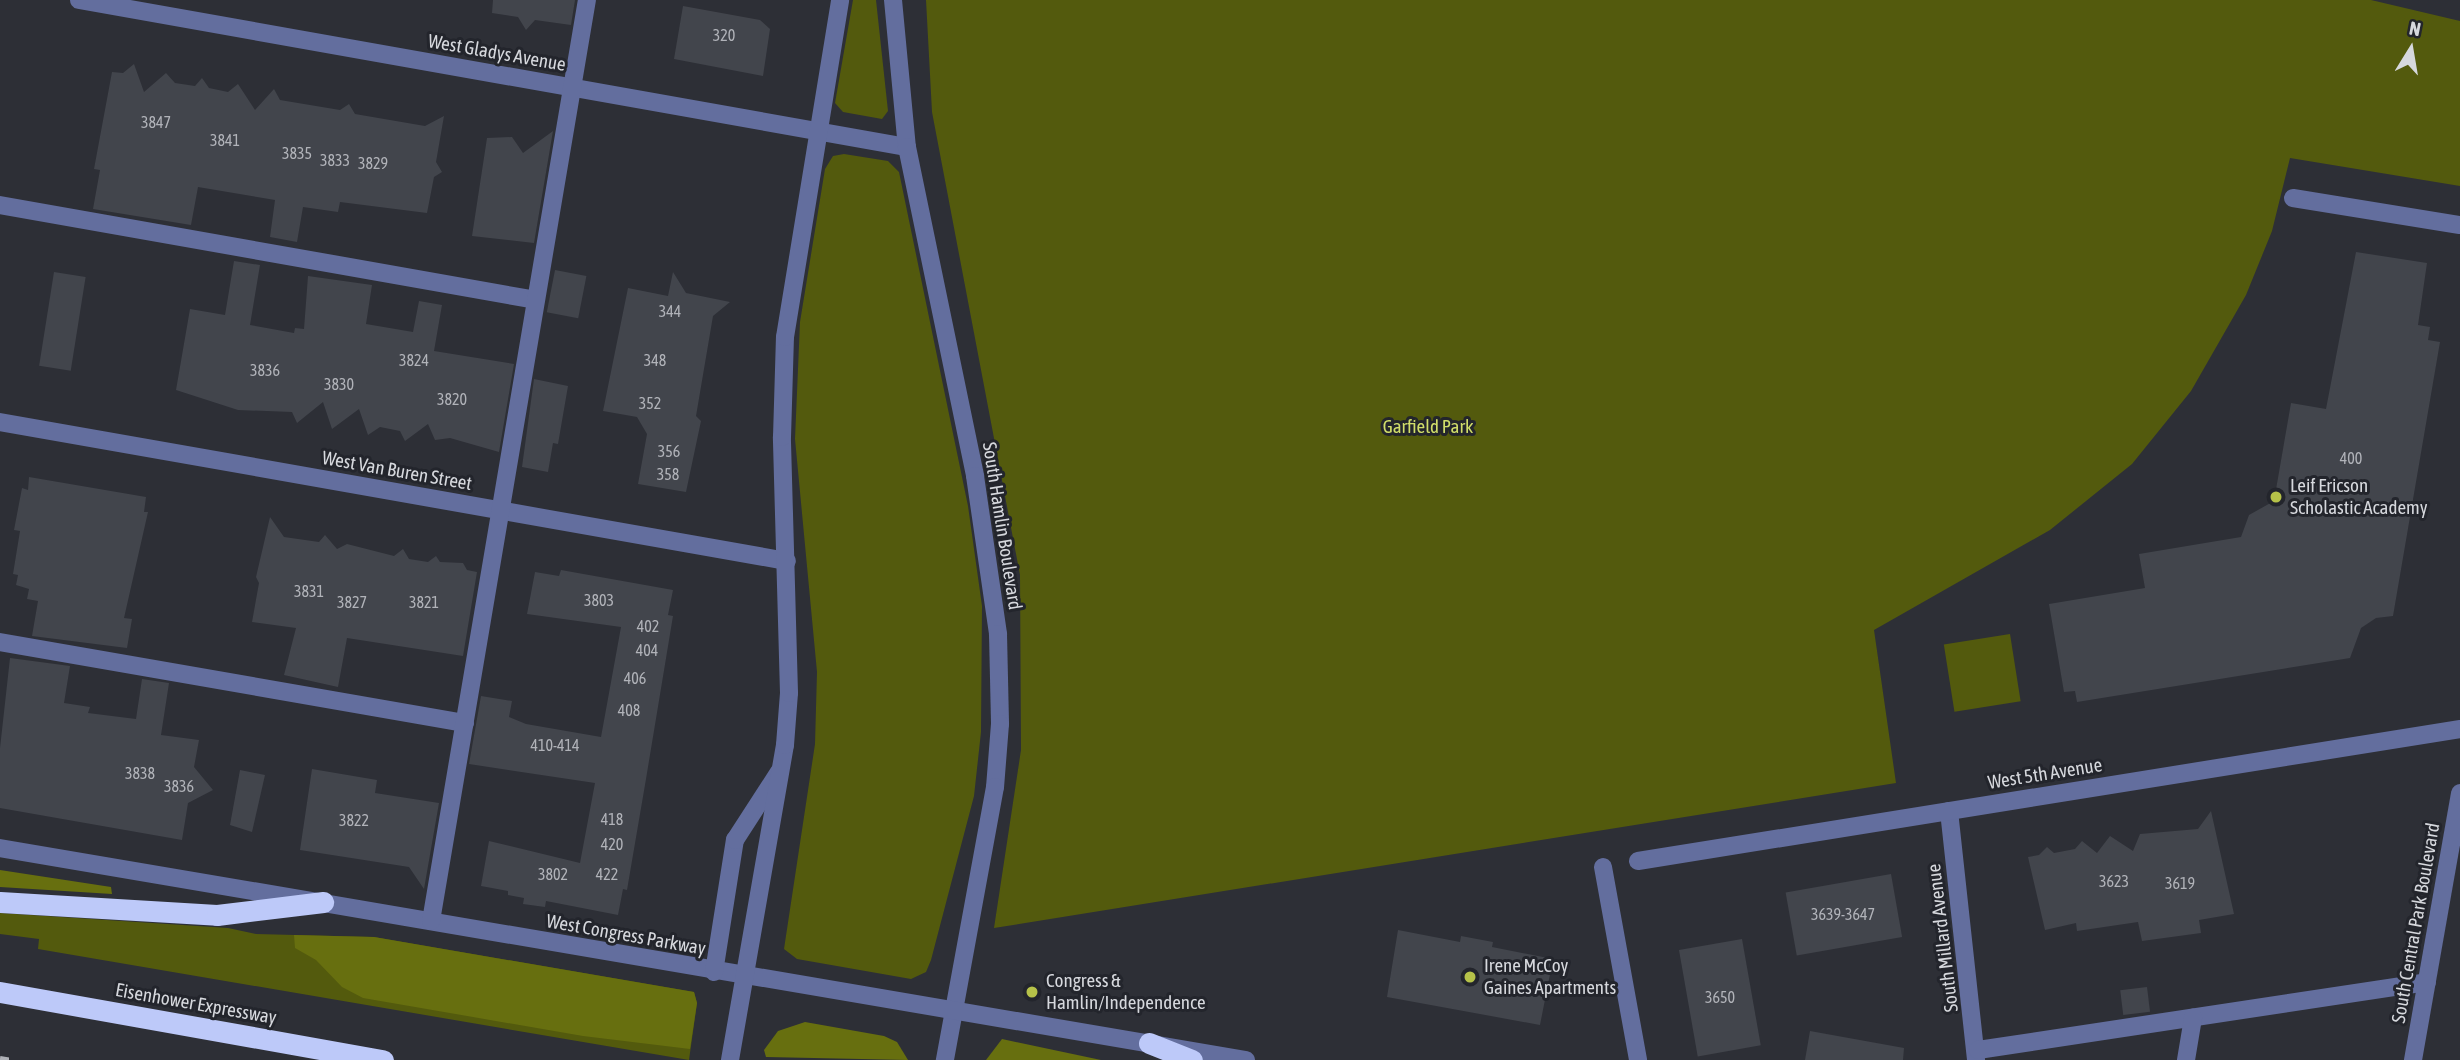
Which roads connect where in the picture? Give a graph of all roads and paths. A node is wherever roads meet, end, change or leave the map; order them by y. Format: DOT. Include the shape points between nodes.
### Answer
graph roads {
  1 [pos="79,0"];
  2 [pos="587,0"];
  3 [pos="840,0"];
  4 [pos="893,0"];
  5 [pos="572,87"];
  6 [pos="817,131"];
  7 [pos="907,147"];
  8 [pos="2293,198"];
  9 [pos="0,205"];
  10 [pos="2460,226"];
  11 [pos="536,300"];
  12 [pos="0,422"];
  13 [pos="501,510"];
  14 [pos="787,561"];
  15 [pos="0,642"];
  16 [pos="465,723"];
  17 [pos="2460,729"];
  18 [pos="783,766"];
  19 [pos="2460,793"];
  20 [pos="1949,811"];
  21 [pos="0,848"];
  22 [pos="2454,858"];
  23 [pos="1638,862"];
  24 [pos="1603,867"];
  25 [pos="0,902"];
  26 [pos="323,902"];
  27 [pos="431,921"];
  28 [pos="714,972"];
  29 [pos="746,978"];
  30 [pos="2427,982"];
  31 [pos="0,992"];
  32 [pos="953,1012"];
  33 [pos="2193,1018"];
  34 [pos="1149,1043"];
  35 [pos="1977,1055"];
  36 [pos="383,1060"];
  37 [pos="730,1060"];
  38 [pos="945,1060"];
  39 [pos="1192,1060"];
  40 [pos="1246,1060"];
  41 [pos="1637,1060"];
  42 [pos="2186,1060"];
  43 [pos="2413,1060"];
  1 -- 5 [label="street, West Gladys Avenue"];
  2 -- 5 [label="street"];
  3 -- 6 [label="street"];
  4 -- 7 [label="street, South Hamlin Boulevard"];
  5 -- 6 [label="street, West Gladys Avenue"];
  5 -- 11 [label="street"];
  6 -- 7 [label="street, West Gladys Avenue"];
  6 -- 14 [label="street" via="785,337 782,437"];
  7 -- 32 [label="street, South Hamlin Boulevard" via="975,476 998,635 1000,724 995,787"];
  8 -- 10 [label="street"];
  9 -- 11 [label="street"];
  11 -- 13 [label="street"];
  12 -- 13 [label="street, West Van Buren Street"];
  13 -- 14 [label="street, West Van Buren Street"];
  13 -- 16 [label="street"];
  14 -- 18 [label="street" via="789,693"];
  15 -- 16 [label="street"];
  16 -- 27 [label="street"];
  17 -- 20 [label="street, West 5th Avenue"];
  18 -- 28 [label="street" via="735,840"];
  18 -- 29 [label="street"];
  19 -- 22 [label="street, South Central Park Boulevard"];
  20 -- 23 [label="street, West 5th Avenue"];
  20 -- 35 [label="street, South Millard Avenue"];
  21 -- 26 [label="street, West Congress Parkway"];
  22 -- 30 [label="street, South Central Park Boulevard"];
  24 -- 41 [label="street"];
  25 -- 26 [label="highway" via="217,915"];
  26 -- 27 [label="street, West Congress Parkway"];
  27 -- 28 [label="street, West Congress Parkway"];
  28 -- 29 [label="street, West Congress Parkway"];
  29 -- 32 [label="street, West Congress Parkway"];
  29 -- 37 [label="street"];
  30 -- 33 [label="street"];
  30 -- 43 [label="street, South Central Park Boulevard"];
  31 -- 36 [label="highway, Eisenhower Expressway"];
  32 -- 34 [label="street, West Congress Parkway"];
  32 -- 38 [label="street, South Hamlin Boulevard"];
  33 -- 35 [label="street"];
  33 -- 42 [label="street"];
  34 -- 39 [label="highway"];
  34 -- 40 [label="street, West Congress Parkway"];
}
